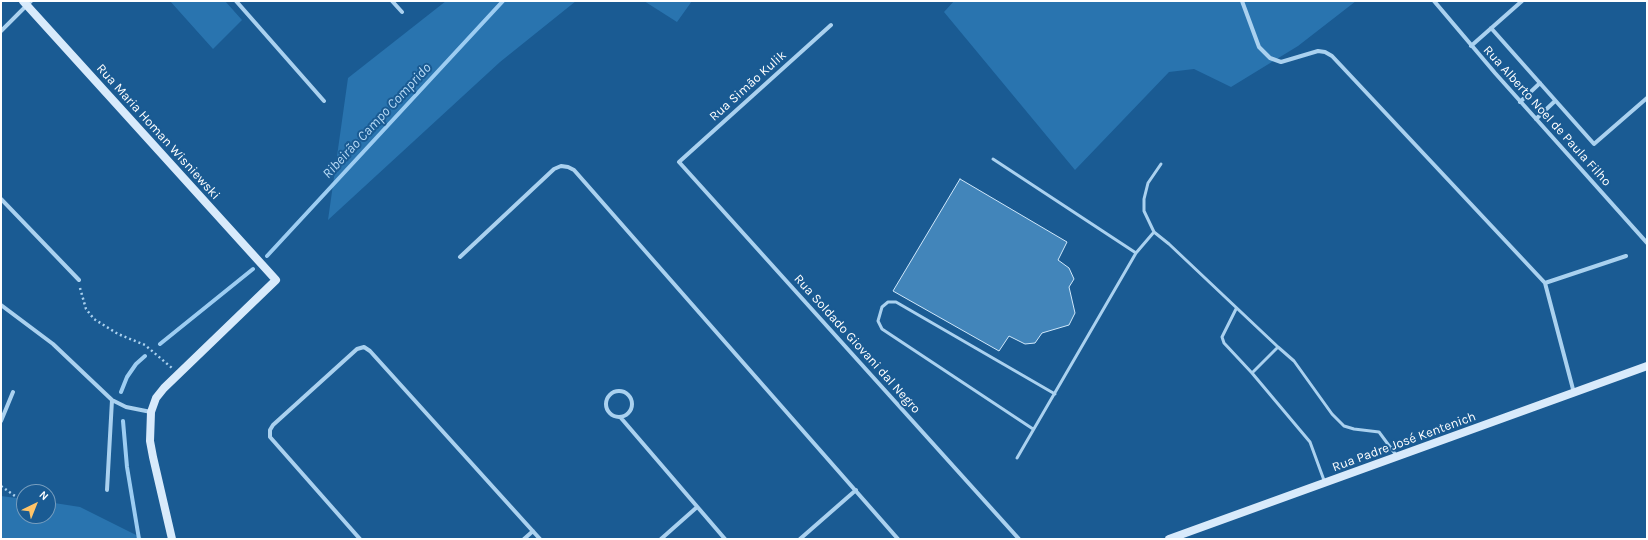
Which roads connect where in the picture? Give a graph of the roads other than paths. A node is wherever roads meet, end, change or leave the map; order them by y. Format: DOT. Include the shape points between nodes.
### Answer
graph roads {
  1 [pos="236,1"];
  2 [pos="392,1"];
  3 [pos="1242,1"];
  4 [pos="1434,1"];
  5 [pos="1522,1"];
  6 [pos="27,2"];
  7 [pos="402,12"];
  8 [pos="831,24"];
  9 [pos="1491,28"];
  10 [pos="1,31"];
  11 [pos="1471,46"];
  12 [pos="1540,83"];
  13 [pos="1647,98"];
  14 [pos="324,101"];
  15 [pos="1555,101"];
  16 [pos="1520,102"];
  17 [pos="1536,119"];
  18 [pos="993,159"];
  19 [pos="679,162"];
  20 [pos="1161,164"];
  21 [pos="1,198"];
  22 [pos="1154,232"];
  23 [pos="1647,243"];
  24 [pos="1136,253"];
  25 [pos="1626,256"];
  26 [pos="460,257"];
  27 [pos="79,280"];
  28 [pos="1545,283"];
  29 [pos="1,305"];
  30 [pos="1236,309"];
  31 [pos="1278,347"];
  32 [pos="1647,366"];
  33 [pos="1252,373"];
  34 [pos="13,392"];
  35 [pos="1055,394"];
  36 [pos="1574,394"];
  37 [pos="112,400"];
  38 [pos="150,412"];
  39 [pos="621,418"];
  40 [pos="1,420"];
  41 [pos="1033,429"];
  42 [pos="1397,457"];
  43 [pos="1017,458"];
  44 [pos="1325,482"];
  45 [pos="107,490"];
  46 [pos="856,490"];
  47 [pos="696,508"];
  48 [pos="533,531"];
  49 [pos="172,539"];
  50 [pos="360,539"];
  51 [pos="524,539"];
  52 [pos="540,539"];
  53 [pos="661,539"];
  54 [pos="725,539"];
  55 [pos="800,539"];
  56 [pos="898,539"];
  57 [pos="1020,539"];
  58 [pos="1169,539"];
  1 -- 14 [label="street"];
  2 -- 7 [label="street"];
  3 -- 28 [label="street" via="1259,47 1270,58 1281,62 1318,51 1332,56"];
  4 -- 11 [label="street, Rua Alberto Noel de Paula Filho"];
  5 -- 9 [label="street"];
  6 -- 10 [label="street"];
  6 -- 38 [label="street, Rua Maria Homan Wisniewski" via="276,280 164,388"];
  8 -- 19 [label="street, Rua Simão Kulik"];
  9 -- 11 [label="street"];
  9 -- 12 [label="street"];
  11 -- 16 [label="street, Rua Alberto Noel de Paula Filho"];
  12 -- 15 [label="street"];
  12 -- 16 [label="street"];
  13 -- 15 [label="street" via="1594,144"];
  15 -- 17 [label="street"];
  16 -- 17 [label="street, Rua Alberto Noel de Paula Filho"];
  17 -- 23 [label="street, Rua Alberto Noel de Paula Filho"];
  18 -- 24 [label="lane"];
  19 -- 57 [label="street, Rua Soldado Giovani dal Negro"];
  20 -- 22 [label="lane" via="1148,182 1144,199 1144,211"];
  21 -- 27 [label="street"];
  22 -- 24 [label="lane"];
  22 -- 30 [label="lane"];
  24 -- 35 [label="lane"];
  25 -- 28 [label="street"];
  26 -- 46 [label="street" via="554,169 568,167"];
  28 -- 36 [label="street"];
  29 -- 37 [label="street" via="52,344"];
  30 -- 31 [label="lane"];
  30 -- 33 [label="lane" via="1222,337 1224,343"];
  31 -- 33 [label="lane"];
  31 -- 42 [label="lane" via="1294,361 1332,414 1344,426 1379,432"];
  32 -- 36 [label="street, Rua Padre José Kentenich"];
  33 -- 44 [label="lane" via="1310,442"];
  34 -- 40 [label="street"];
  35 -- 41 [label="lane"];
  35 -- 41 [label="lane" via="896,302 888,302 882,307 878,321 882,329"];
  36 -- 42 [label="street, Rua Padre José Kentenich"];
  37 -- 38 [label="street" via="126,407"];
  37 -- 45 [label="street"];
  38 -- 49 [label="street" via="152,457"];
  39 -- 39 [label="street" via="629,413 633,405 630,396 617,391 609,395 605,403 608,412 616,418"];
  39 -- 47 [label="street"];
  41 -- 43 [label="lane"];
  42 -- 44 [label="street, Rua Padre José Kentenich"];
  44 -- 58 [label="street, Rua Padre José Kentenich"];
  46 -- 55 [label="street"];
  46 -- 56 [label="street"];
  47 -- 53 [label="street"];
  47 -- 54 [label="street"];
  48 -- 50 [label="street" via="364,347 357,349 272,425 270,437"];
  48 -- 51 [label="street"];
  48 -- 52 [label="street"];
}
